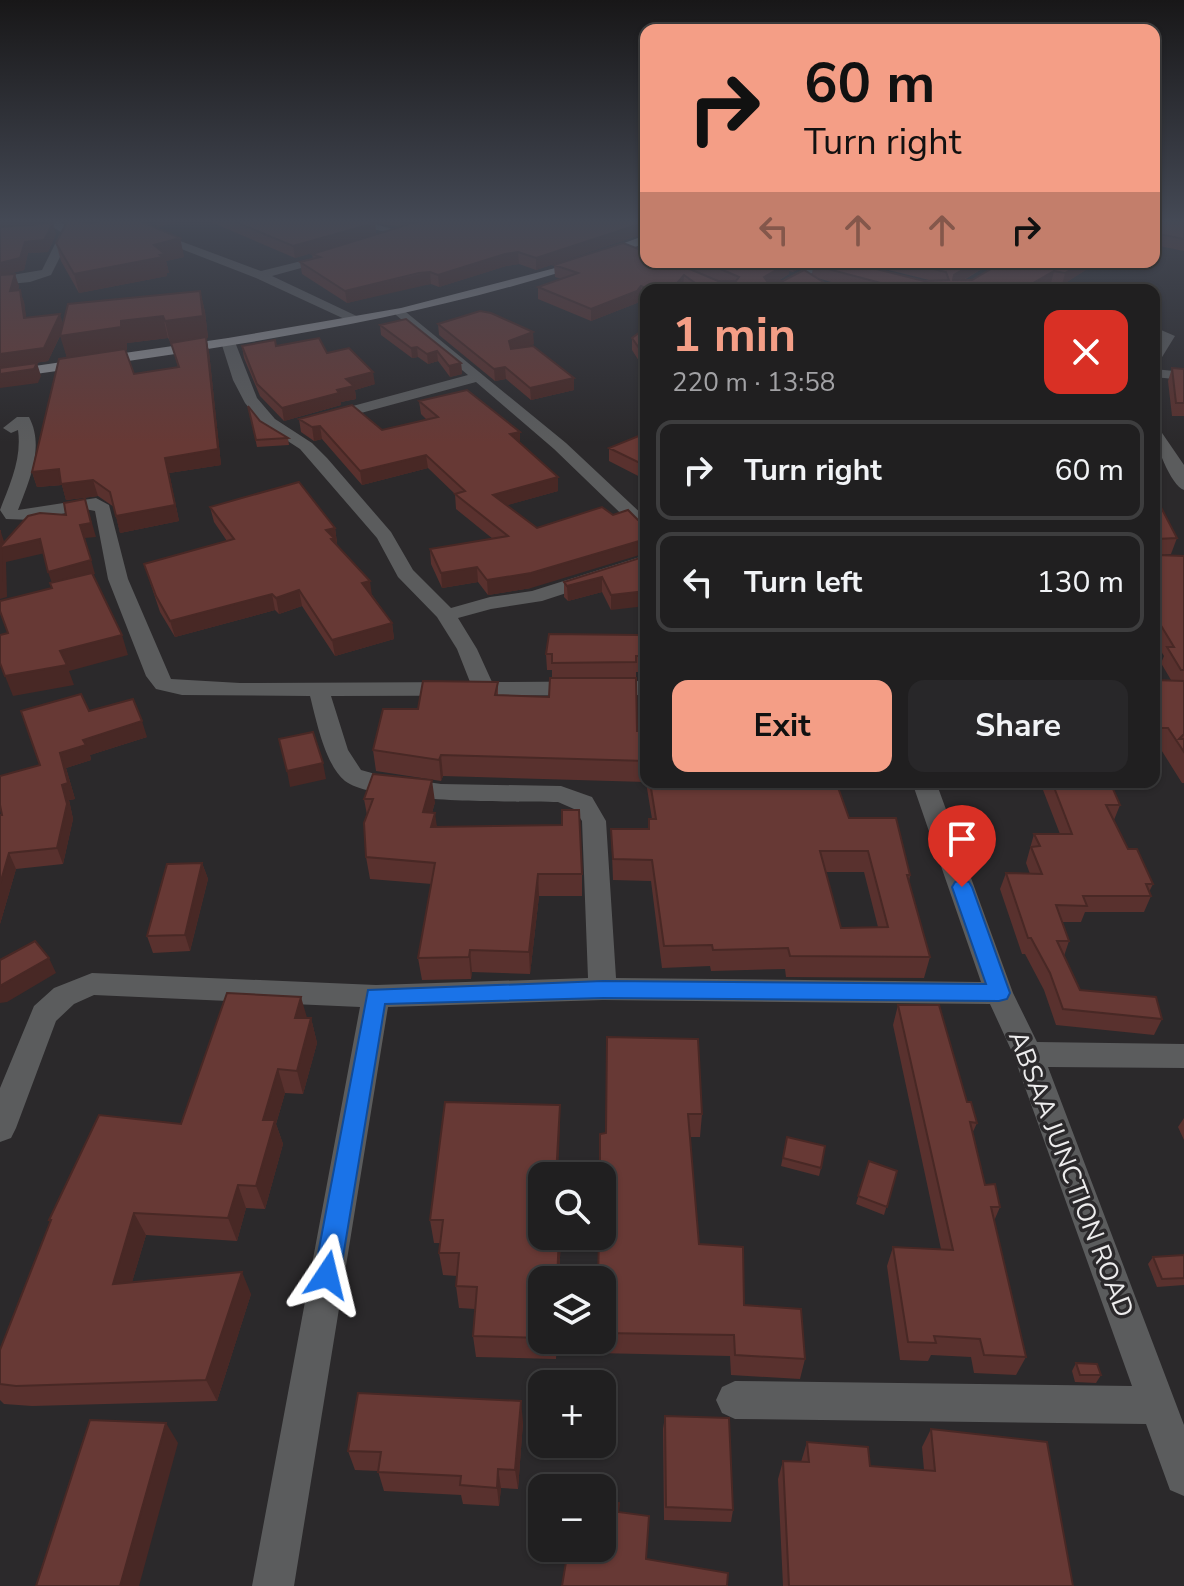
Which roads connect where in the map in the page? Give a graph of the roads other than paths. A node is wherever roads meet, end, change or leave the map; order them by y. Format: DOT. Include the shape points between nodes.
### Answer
graph roads {
  1 [pos="301,294"];
  2 [pos="476,294"];
  3 [pos="401,312"];
  4 [pos="356,319"];
  5 [pos="1160,333"];
  6 [pos="228,342"];
  7 [pos="1160,349"];
  8 [pos="1160,374"];
  9 [pos="0,375"];
  10 [pos="1184,376"];
  11 [pos="479,377"];
  12 [pos="6,422"];
  13 [pos="295,426"];
  14 [pos="1160,441"];
  15 [pos="1180,467"];
  16 [pos="1184,485"];
  17 [pos="640,522"];
  18 [pos="640,563"];
  19 [pos="446,615"];
  20 [pos="483,687"];
  21 [pos="640,688"];
  22 [pos="319,691"];
  23 [pos="926,788"];
  24 [pos="603,989"];
  25 [pos="999,993"];
  26 [pos="376,996"];
  27 [pos="1028,1054"];
  28 [pos="1184,1056"];
  29 [pos="0,1128"];
  30 [pos="735,1400"];
  31 [pos="1158,1405"];
  32 [pos="1184,1476"];
  33 [pos="273,1586"];
  1 -- 4 [label="street"];
  2 -- 3 [label="main road"];
  3 -- 4 [label="main road"];
  3 -- 11 [label="street"];
  4 -- 6 [label="main road"];
  5 -- 7 [label="street" via="1168,336"];
  6 -- 9 [label="main road"];
  6 -- 13 [label="street" via="250,400 269,422"];
  8 -- 10 [label="street"];
  11 -- 13 [label="street"];
  11 -- 17 [label="street"];
  12 -- 22 [label="street" via="23,420 27,433 25,469 9,510 12,515 25,517 80,503 96,503 103,509 111,581 164,684"];
  13 -- 19 [label="street" via="306,446 385,536 405,573"];
  14 -- 15 [label="street"];
  15 -- 16 [label="street"];
  18 -- 19 [label="street" via="535,597"];
  19 -- 20 [label="street"];
  20 -- 21 [label="street"];
  20 -- 22 [label="street"];
  22 -- 24 [label="street" via="337,750 353,775 441,792 561,794 583,803 594,821"];
  23 -- 25 [label="street, ABSAA JUNCTION ROAD"];
  24 -- 25 [label="street"];
  24 -- 26 [label="street"];
  25 -- 27 [label="street, ABSAA JUNCTION ROAD"];
  26 -- 29 [label="street" via="92,984 64,996 44,1014"];
  26 -- 33 [label="street"];
  27 -- 28 [label="street"];
  27 -- 31 [label="street, ABSAA JUNCTION ROAD"];
  30 -- 31 [label="street"];
  31 -- 32 [label="street, ABSAA JUNCTION ROAD"];
}
